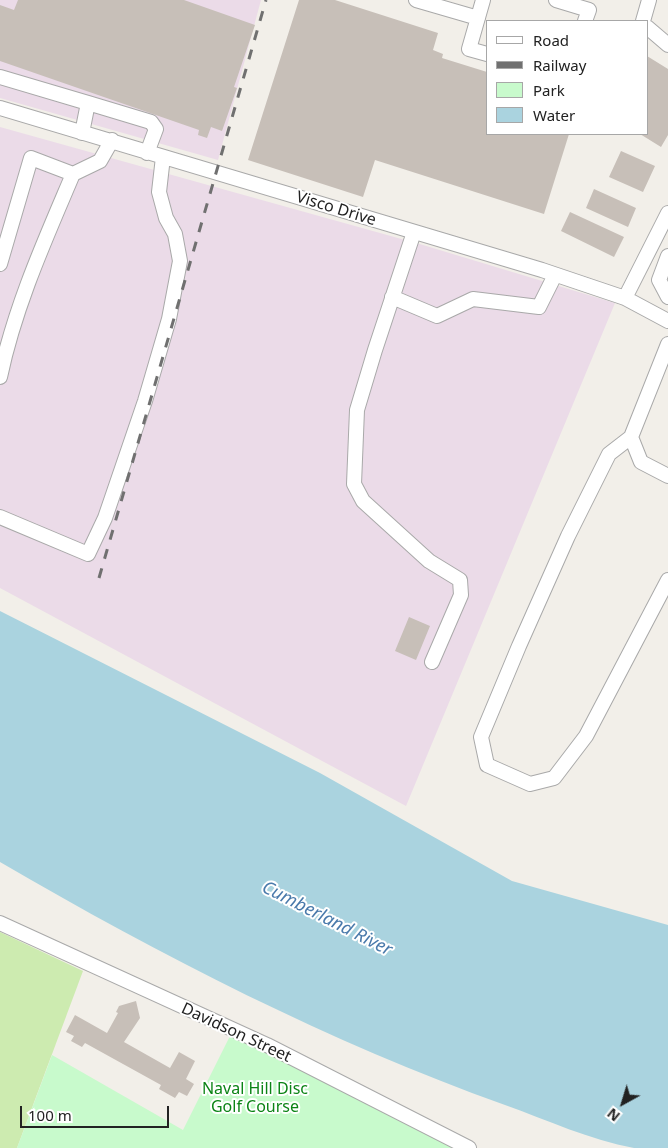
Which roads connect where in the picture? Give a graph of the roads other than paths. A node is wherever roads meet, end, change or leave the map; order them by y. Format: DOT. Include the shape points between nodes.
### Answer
graph roads {
  1 [pos="416,0"];
  2 [pos="483,0"];
  3 [pos="556,0"];
  4 [pos="649,0"];
  5 [pos="478,18"];
  6 [pos="586,20"];
  7 [pos="643,20"];
  8 [pos="648,28"];
  9 [pos="668,45"];
  10 [pos="486,54"];
  11 [pos="0,77"];
  12 [pos="88,103"];
  13 [pos="0,108"];
  14 [pos="82,133"];
  15 [pos="112,140"];
  16 [pos="147,152"];
  17 [pos="163,157"];
  18 [pos="73,174"];
  19 [pos="668,213"];
  20 [pos="414,232"];
  21 [pos="662,238"];
  22 [pos="668,256"];
  23 [pos="0,264"];
  24 [pos="555,274"];
  25 [pos="392,297"];
  26 [pos="668,297"];
  27 [pos="625,298"];
  28 [pos="668,321"];
  29 [pos="668,344"];
  30 [pos="0,377"];
  31 [pos="631,437"];
  32 [pos="668,476"];
  33 [pos="0,517"];
  34 [pos="668,580"];
  35 [pos="432,662"];
  36 [pos="0,923"];
  37 [pos="469,1148"];
  1 -- 5 [label="street"];
  2 -- 5 [label="street"];
  3 -- 6 [label="street" via="589,10"];
  4 -- 7 [label="street"];
  5 -- 10 [label="street" via="469,49"];
  8 -- 9 [label="street"];
  11 -- 12 [label="street"];
  12 -- 14 [label="street"];
  12 -- 16 [label="street" via="151,122 156,129"];
  13 -- 14 [label="street, Visco Drive"];
  14 -- 15 [label="street, Visco Drive"];
  15 -- 16 [label="street, Visco Drive"];
  15 -- 18 [label="street" via="100,161"];
  16 -- 17 [label="street, Visco Drive"];
  17 -- 20 [label="street, Visco Drive"];
  17 -- 33 [label="street" via="159,192 166,218 176,234 180,260 166,328 105,518 88,554"];
  18 -- 23 [label="street" via="31,158"];
  18 -- 30 [label="street" via="29,280 8,340"];
  19 -- 21 [label="street"];
  20 -- 24 [label="street, Visco Drive"];
  20 -- 25 [label="street"];
  21 -- 27 [label="street"];
  22 -- 26 [label="street" via="659,280"];
  24 -- 25 [label="street" via="539,307 473,299 437,316"];
  24 -- 27 [label="street, Visco Drive"];
  25 -- 35 [label="street" via="358,410 354,484 363,501 429,561 460,580 461,595"];
  27 -- 28 [label="street, Visco Drive"];
  29 -- 31 [label="street"];
  31 -- 32 [label="street" via="641,462"];
  31 -- 34 [label="street" via="609,454 518,646 481,738 487,764 530,784 554,778 586,736"];
  36 -- 37 [label="street, Davidson Street" via="266,1045"];
}
